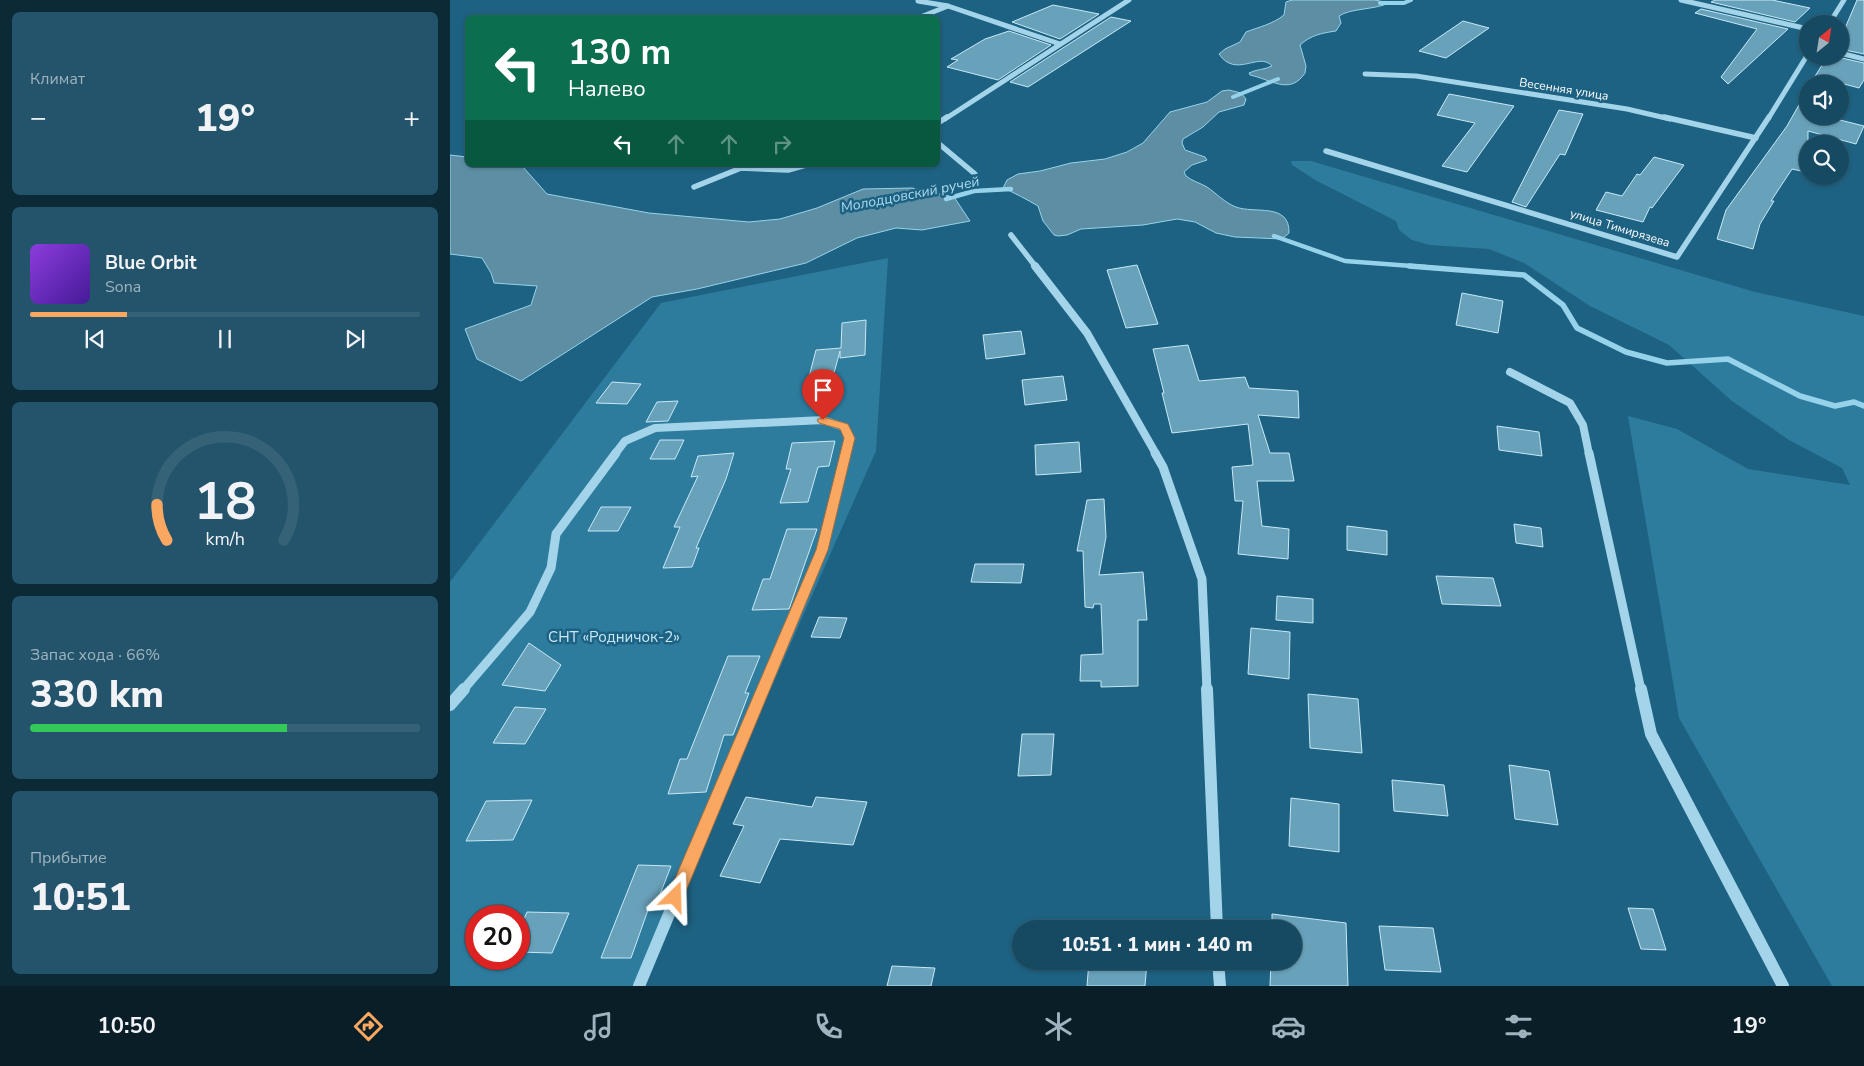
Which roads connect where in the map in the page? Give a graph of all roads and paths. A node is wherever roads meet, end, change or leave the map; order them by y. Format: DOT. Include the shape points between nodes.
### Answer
graph roads {
  1 [pos="1129,0"];
  2 [pos="1681,0"];
  3 [pos="1844,0"];
  4 [pos="918,1"];
  5 [pos="948,6"];
  6 [pos="926,15"];
  7 [pos="1835,15"];
  8 [pos="1799,27"];
  9 [pos="1060,44"];
  10 [pos="1849,56"];
  11 [pos="1864,59"];
  12 [pos="1801,65"];
  13 [pos="1365,74"];
  14 [pos="940,122"];
  15 [pos="1756,138"];
  16 [pos="940,144"];
  17 [pos="1326,151"];
  18 [pos="799,167"];
  19 [pos="974,174"];
  20 [pos="694,187"];
  21 [pos="1011,235"];
  22 [pos="1510,372"];
  23 [pos="450,705"];
  24 [pos="1217,920"];
  25 [pos="1219,970"];
  26 [pos="639,986"];
  27 [pos="1220,986"];
  28 [pos="1783,986"];
  1 -- 9 [label="street"];
  2 -- 8 [label="street"];
  3 -- 7 [label="street"];
  4 -- 5 [label="lane"];
  5 -- 6 [label="lane"];
  5 -- 9 [label="street" via="1030,37"];
  9 -- 14 [label="street"];
  10 -- 11 [label="street"];
  12 -- 15 [label="street, улица Тимирязева"];
  13 -- 15 [label="street, Весенняя улица" via="1416,76 1627,109"];
  15 -- 17 [label="street, улица Тимирязева" via="1677,257"];
  16 -- 19 [label="street"];
  18 -- 20 [label="street" via="788,170 741,168"];
  21 -- 24 [label="street" via="1086,333 1163,467 1202,579"];
  22 -- 28 [label="street" via="1570,403 1583,425 1651,734"];
  23 -- 26 [label="street" via="530,612 551,568 556,534 625,441 655,428 823,420 844,427 850,438 822,550"];
  25 -- 27 [label="street"];
}
